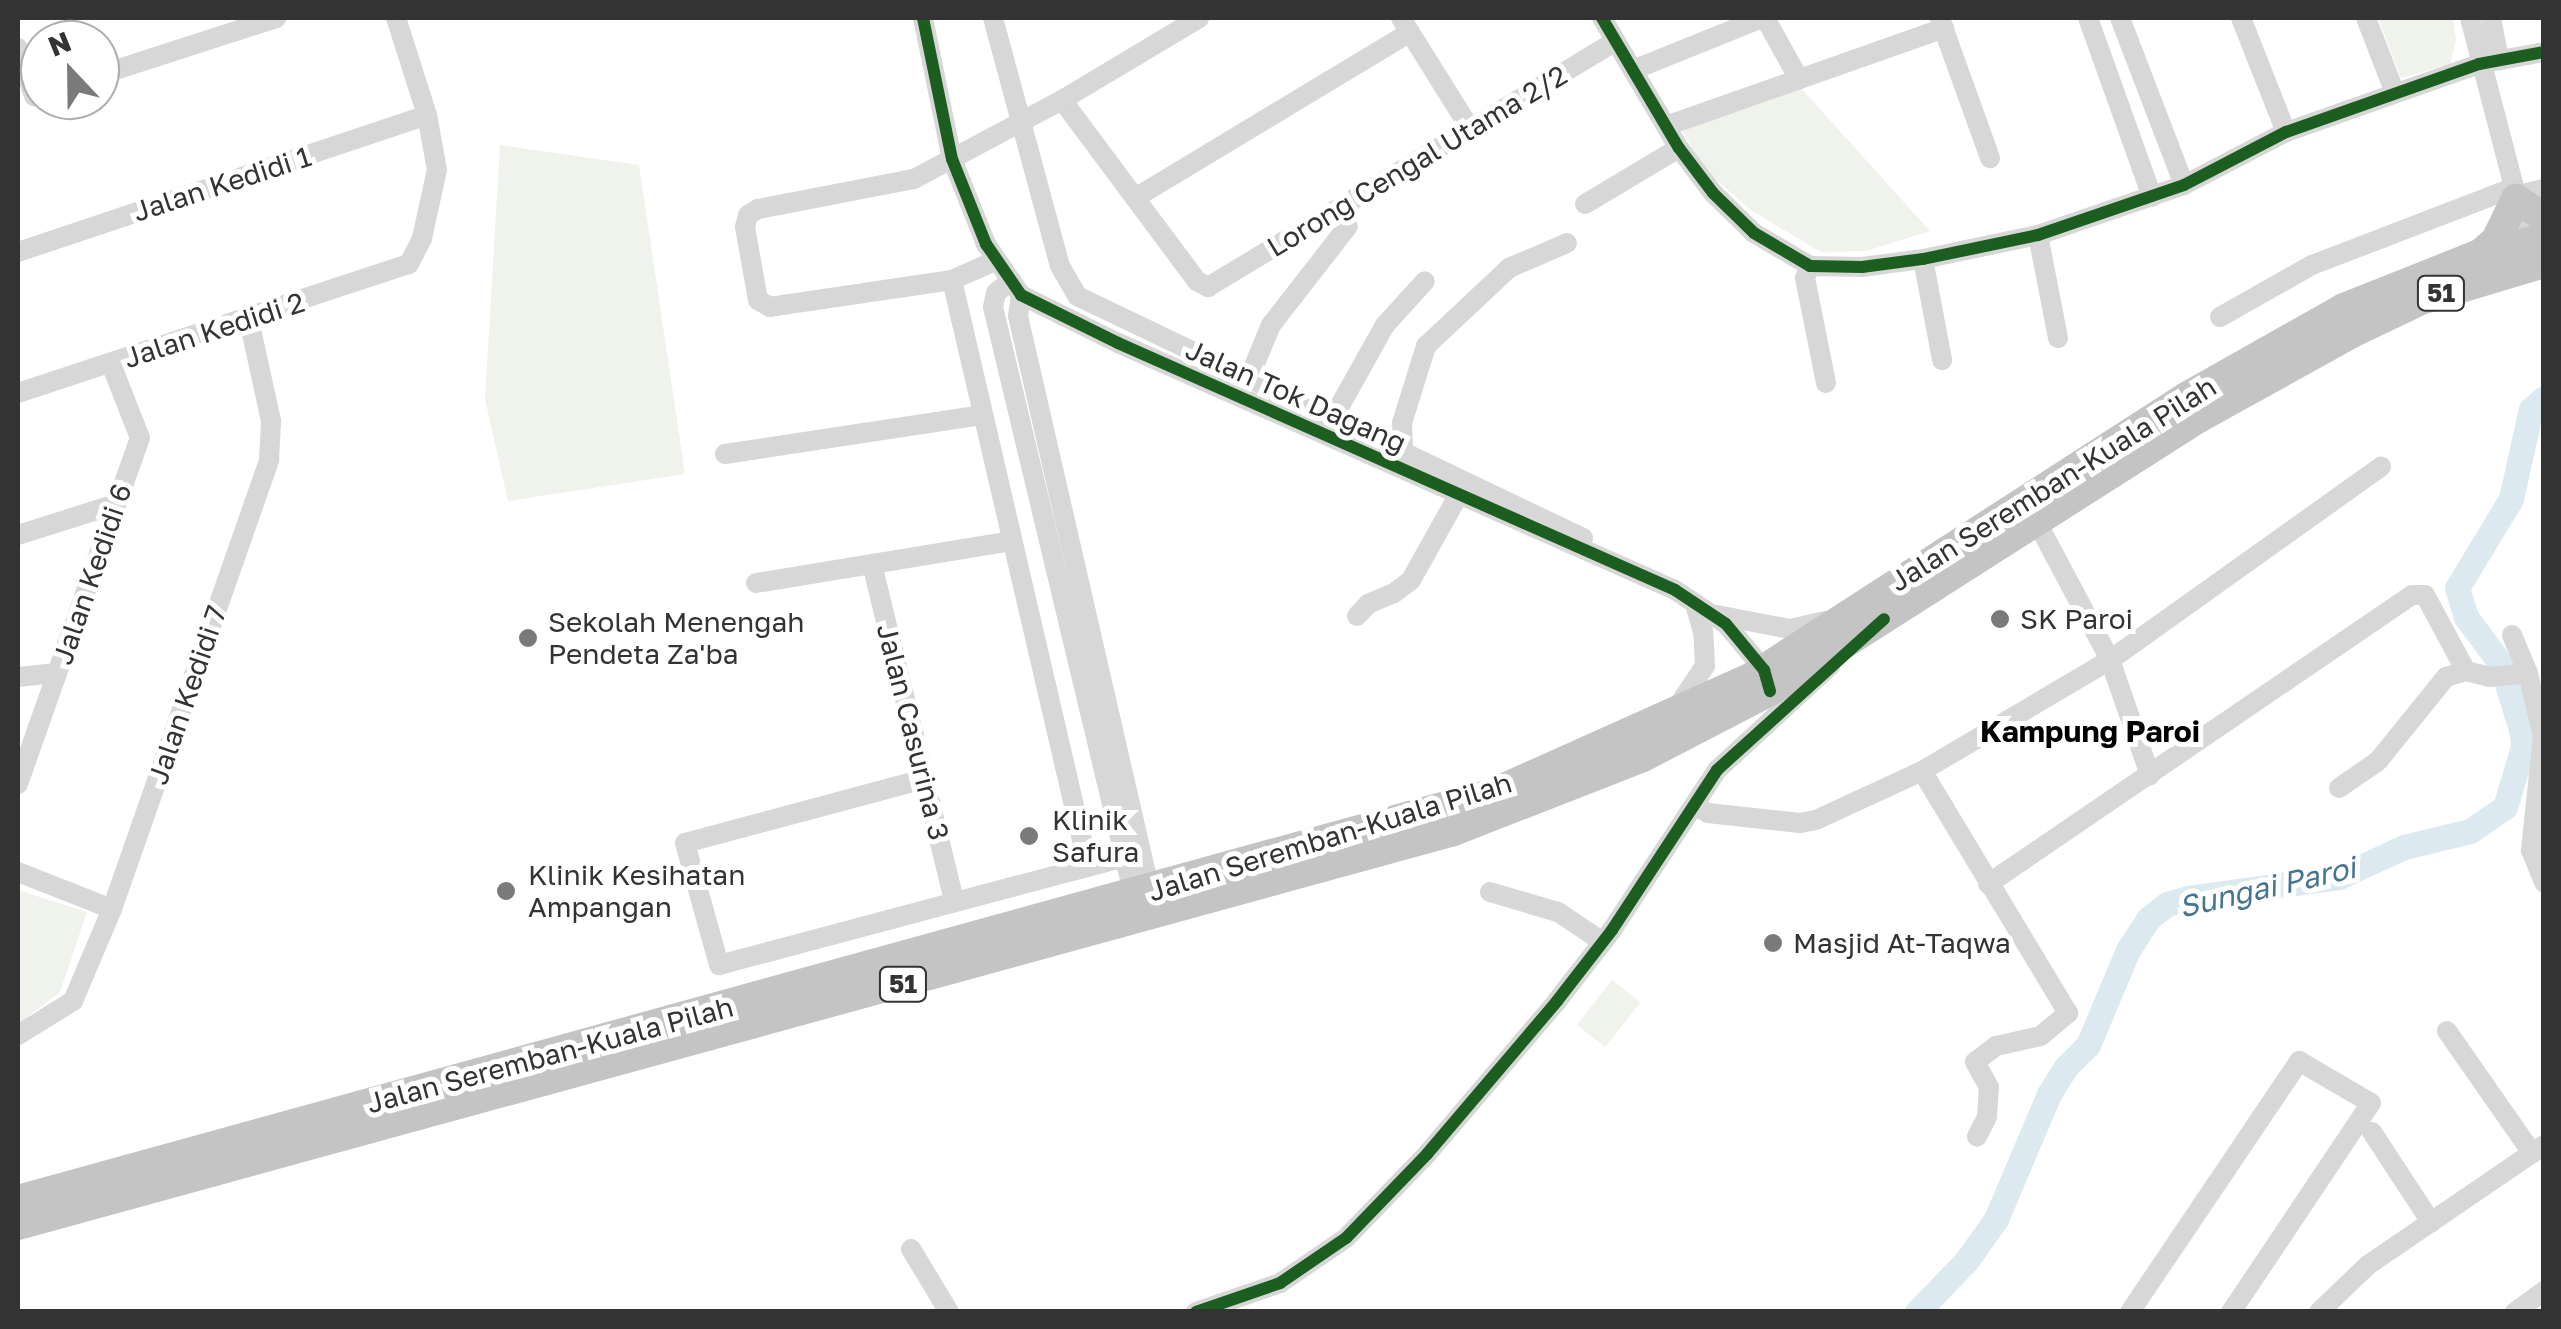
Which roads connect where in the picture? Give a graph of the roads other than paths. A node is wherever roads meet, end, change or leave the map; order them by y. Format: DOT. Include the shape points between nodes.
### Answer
graph roads {
  1 [pos="276,18"];
  2 [pos="396,18"];
  3 [pos="923,18"];
  4 [pos="993,18"];
  5 [pos="1200,18"];
  6 [pos="1602,18"];
  7 [pos="1764,18"];
  8 [pos="2088,18"];
  9 [pos="2120,18"];
  10 [pos="2241,18"];
  11 [pos="2366,18"];
  12 [pos="2470,18"];
  13 [pos="2492,18"];
  14 [pos="1942,23"];
  15 [pos="1406,25"];
  16 [pos="1616,41"];
  17 [pos="2544,52"];
  18 [pos="2489,62"];
  19 [pos="120,69"];
  20 [pos="1633,70"];
  21 [pos="1799,79"];
  22 [pos="2395,94"];
  23 [pos="1062,100"];
  24 [pos="427,116"];
  25 [pos="1020,121"];
  26 [pos="1666,126"];
  27 [pos="1469,128"];
  28 [pos="2286,132"];
  29 [pos="1679,148"];
  30 [pos="1990,158"];
  31 [pos="952,159"];
  32 [pos="2184,185"];
  33 [pos="2522,193"];
  34 [pos="2152,197"];
  35 [pos="1135,198"];
  36 [pos="1585,204"];
  37 [pos="1348,226"];
  38 [pos="2038,234"];
  39 [pos="1567,244"];
  40 [pos="2539,245"];
  41 [pos="18,252"];
  42 [pos="2480,254"];
  43 [pos="1922,259"];
  44 [pos="995,261"];
  45 [pos="1810,266"];
  46 [pos="952,280"];
  47 [pos="1424,281"];
  48 [pos="1015,289"];
  49 [pos="2220,317"];
  50 [pos="249,320"];
  51 [pos="2058,338"];
  52 [pos="1942,360"];
  53 [pos="111,364"];
  54 [pos="1249,378"];
  55 [pos="1826,384"];
  56 [pos="18,393"];
  57 [pos="983,415"];
  58 [pos="1333,418"];
  59 [pos="1403,450"];
  60 [pos="725,454"];
  61 [pos="2381,467"];
  62 [pos="1458,496"];
  63 [pos="116,504"];
  64 [pos="2032,512"];
  65 [pos="18,535"];
  66 [pos="1012,541"];
  67 [pos="1601,558"];
  68 [pos="872,564"];
  69 [pos="756,583"];
  70 [pos="1700,608"];
  71 [pos="1876,610"];
  72 [pos="1358,616"];
  73 [pos="2512,635"];
  74 [pos="2110,660"];
  75 [pos="2466,671"];
  76 [pos="57,674"];
  77 [pos="2521,674"];
  78 [pos="18,676"];
  79 [pos="1762,680"];
  80 [pos="1667,719"];
  81 [pos="1922,771"];
  82 [pos="2150,775"];
  83 [pos="924,779"];
  84 [pos="18,784"];
  85 [pos="2339,788"];
  86 [pos="1694,806"];
  87 [pos="1124,857"];
  88 [pos="1088,866"];
  89 [pos="18,872"];
  90 [pos="2544,882"];
  91 [pos="1988,884"];
  92 [pos="1490,892"];
  93 [pos="1142,894"];
  94 [pos="954,901"];
  95 [pos="112,909"];
  96 [pos="1603,942"];
  97 [pos="2448,1031"];
  98 [pos="18,1035"];
  99 [pos="2372,1132"];
  100 [pos="1978,1137"];
  101 [pos="2538,1149"];
  102 [pos="18,1200"];
  103 [pos="2431,1222"];
  104 [pos="18,1225"];
  105 [pos="912,1250"];
  106 [pos="2544,1291"];
  107 [pos="949,1312"];
  108 [pos="1196,1312"];
  109 [pos="2130,1312"];
  110 [pos="2231,1312"];
  111 [pos="2319,1312"];
  112 [pos="2515,1312"];
  1 -- 19 [label="street"];
  2 -- 24 [label="street"];
  3 -- 31 [label="street, Jalan Tok Dagang"];
  4 -- 25 [label="street"];
  5 -- 23 [label="street"];
  6 -- 16 [label="street"];
  7 -- 20 [label="street"];
  7 -- 21 [label="street"];
  8 -- 34 [label="street"];
  9 -- 32 [label="street"];
  10 -- 28 [label="street"];
  11 -- 22 [label="street"];
  12 -- 18 [label="street"];
  13 -- 18 [label="street"];
  14 -- 21 [label="street"];
  14 -- 30 [label="street"];
  15 -- 27 [label="street"];
  15 -- 35 [label="street"];
  16 -- 20 [label="street"];
  16 -- 27 [label="street, Lorong Cengal Utama 2/2"];
  17 -- 18 [label="street"];
  18 -- 22 [label="street"];
  18 -- 33 [label="street"];
  20 -- 26 [label="street"];
  21 -- 26 [label="street"];
  22 -- 28 [label="street"];
  23 -- 25 [label="street"];
  23 -- 35 [label="street"];
  24 -- 41 [label="street, Jalan Kedidi 1"];
  24 -- 50 [label="street, Jalan Kedidi 2" via="437,170 422,238 408,264"];
  25 -- 31 [label="street"];
  25 -- 54 [label="street" via="1060,266 1077,296"];
  26 -- 29 [label="street"];
  27 -- 35 [label="street, Lorong Cengal Utama 2/2" via="1208,287 1196,281"];
  28 -- 32 [label="street"];
  29 -- 36 [label="street"];
  29 -- 45 [label="street" via="1754,232"];
  31 -- 44 [label="street, Jalan Tok Dagang"];
  31 -- 46 [label="street" via="914,179 758,209 745,226 762,306"];
  32 -- 34 [label="street"];
  33 -- 40 [label="highway"];
  33 -- 42 [label="highway" via="2496,240"];
  33 -- 49 [label="street" via="2312,266"];
  34 -- 38 [label="street"];
  37 -- 54 [label="street" via="1270,325"];
  38 -- 43 [label="street"];
  38 -- 51 [label="street"];
  39 -- 59 [label="street" via="1508,268 1426,346 1402,423"];
  40 -- 42 [label="highway, Jalan Seremban-Kuala Pilah / 51"];
  40 -- 64 [label="highway, Jalan Seremban-Kuala Pilah / 51" via="2352,333"];
  42 -- 64 [label="highway, Jalan Seremban-Kuala Pilah / 51" via="2344,308 2266,350"];
  43 -- 45 [label="street"];
  43 -- 52 [label="street"];
  44 -- 46 [label="street"];
  44 -- 48 [label="street, Jalan Tok Dagang"];
  45 -- 55 [label="street" via="1805,278"];
  46 -- 57 [label="street"];
  47 -- 58 [label="street" via="1385,325"];
  48 -- 62 [label="street, Jalan Tok Dagang"];
  48 -- 87 [label="street" via="996,293 993,307"];
  48 -- 93 [label="street"];
  50 -- 53 [label="street, Jalan Kedidi 2"];
  50 -- 95 [label="street, Jalan Kedidi 7" via="271,421 269,460"];
  53 -- 56 [label="street, Jalan Kedidi 2"];
  53 -- 63 [label="street, Jalan Kedidi 6" via="140,438"];
  54 -- 58 [label="street"];
  57 -- 60 [label="street"];
  57 -- 66 [label="street"];
  58 -- 59 [label="street"];
  59 -- 67 [label="street" via="1560,524"];
  61 -- 74 [label="street"];
  62 -- 67 [label="street, Jalan Tok Dagang"];
  62 -- 72 [label="street" via="1411,580"];
  63 -- 65 [label="street"];
  63 -- 76 [label="street, Jalan Kedidi 6"];
  64 -- 71 [label="highway, Jalan Seremban-Kuala Pilah / 51"];
  64 -- 74 [label="street"];
  66 -- 68 [label="street"];
  66 -- 88 [label="street"];
  67 -- 70 [label="street, Jalan Tok Dagang" via="1676,590"];
  68 -- 69 [label="street"];
  68 -- 83 [label="street, Jalan Casurina 3"];
  70 -- 71 [label="street" via="1805,628"];
  70 -- 79 [label="street, Jalan Tok Dagang"];
  70 -- 80 [label="street" via="1704,666"];
  71 -- 79 [label="highway, Jalan Seremban-Kuala Pilah / 51"];
  71 -- 86 [label="street" via="1717,770"];
  73 -- 77 [label="street"];
  74 -- 81 [label="street"];
  74 -- 82 [label="street"];
  75 -- 77 [label="street"];
  75 -- 82 [label="street" via="2426,595 2412,595"];
  75 -- 85 [label="street" via="2446,677 2378,761"];
  76 -- 78 [label="street"];
  76 -- 84 [label="street, Jalan Kedidi 6"];
  77 -- 90 [label="street" via="2542,737 2531,850"];
  79 -- 80 [label="highway, Jalan Seremban-Kuala Pilah / 51"];
  79 -- 104 [label="highway, Jalan Seremban-Kuala Pilah / 51" via="1641,758 1451,832"];
  80 -- 93 [label="highway, Jalan Seremban-Kuala Pilah / 51" via="1446,809"];
  81 -- 86 [label="street" via="1800,823"];
  81 -- 91 [label="street"];
  82 -- 91 [label="street"];
  83 -- 94 [label="street, Jalan Casurina 3"];
  83 -- 94 [label="street" via="686,843 719,964"];
  86 -- 96 [label="street"];
  87 -- 88 [label="street"];
  87 -- 93 [label="street"];
  88 -- 94 [label="street"];
  89 -- 95 [label="street"];
  91 -- 100 [label="street" via="2068,1013 2041,1036 1996,1046 1975,1062 1989,1087"];
  92 -- 96 [label="street" via="1558,912"];
  93 -- 102 [label="highway, Jalan Seremban-Kuala Pilah / 51"];
  95 -- 98 [label="street, Jalan Kedidi 7" via="73,1001"];
  96 -- 108 [label="street" via="1427,1154 1346,1238 1280,1283"];
  97 -- 101 [label="street"];
  99 -- 103 [label="street"];
  101 -- 103 [label="street"];
  103 -- 111 [label="street" via="2368,1265"];
  105 -- 107 [label="street"];
  106 -- 112 [label="street"];
  109 -- 110 [label="street" via="2299,1062 2371,1103"];
}
